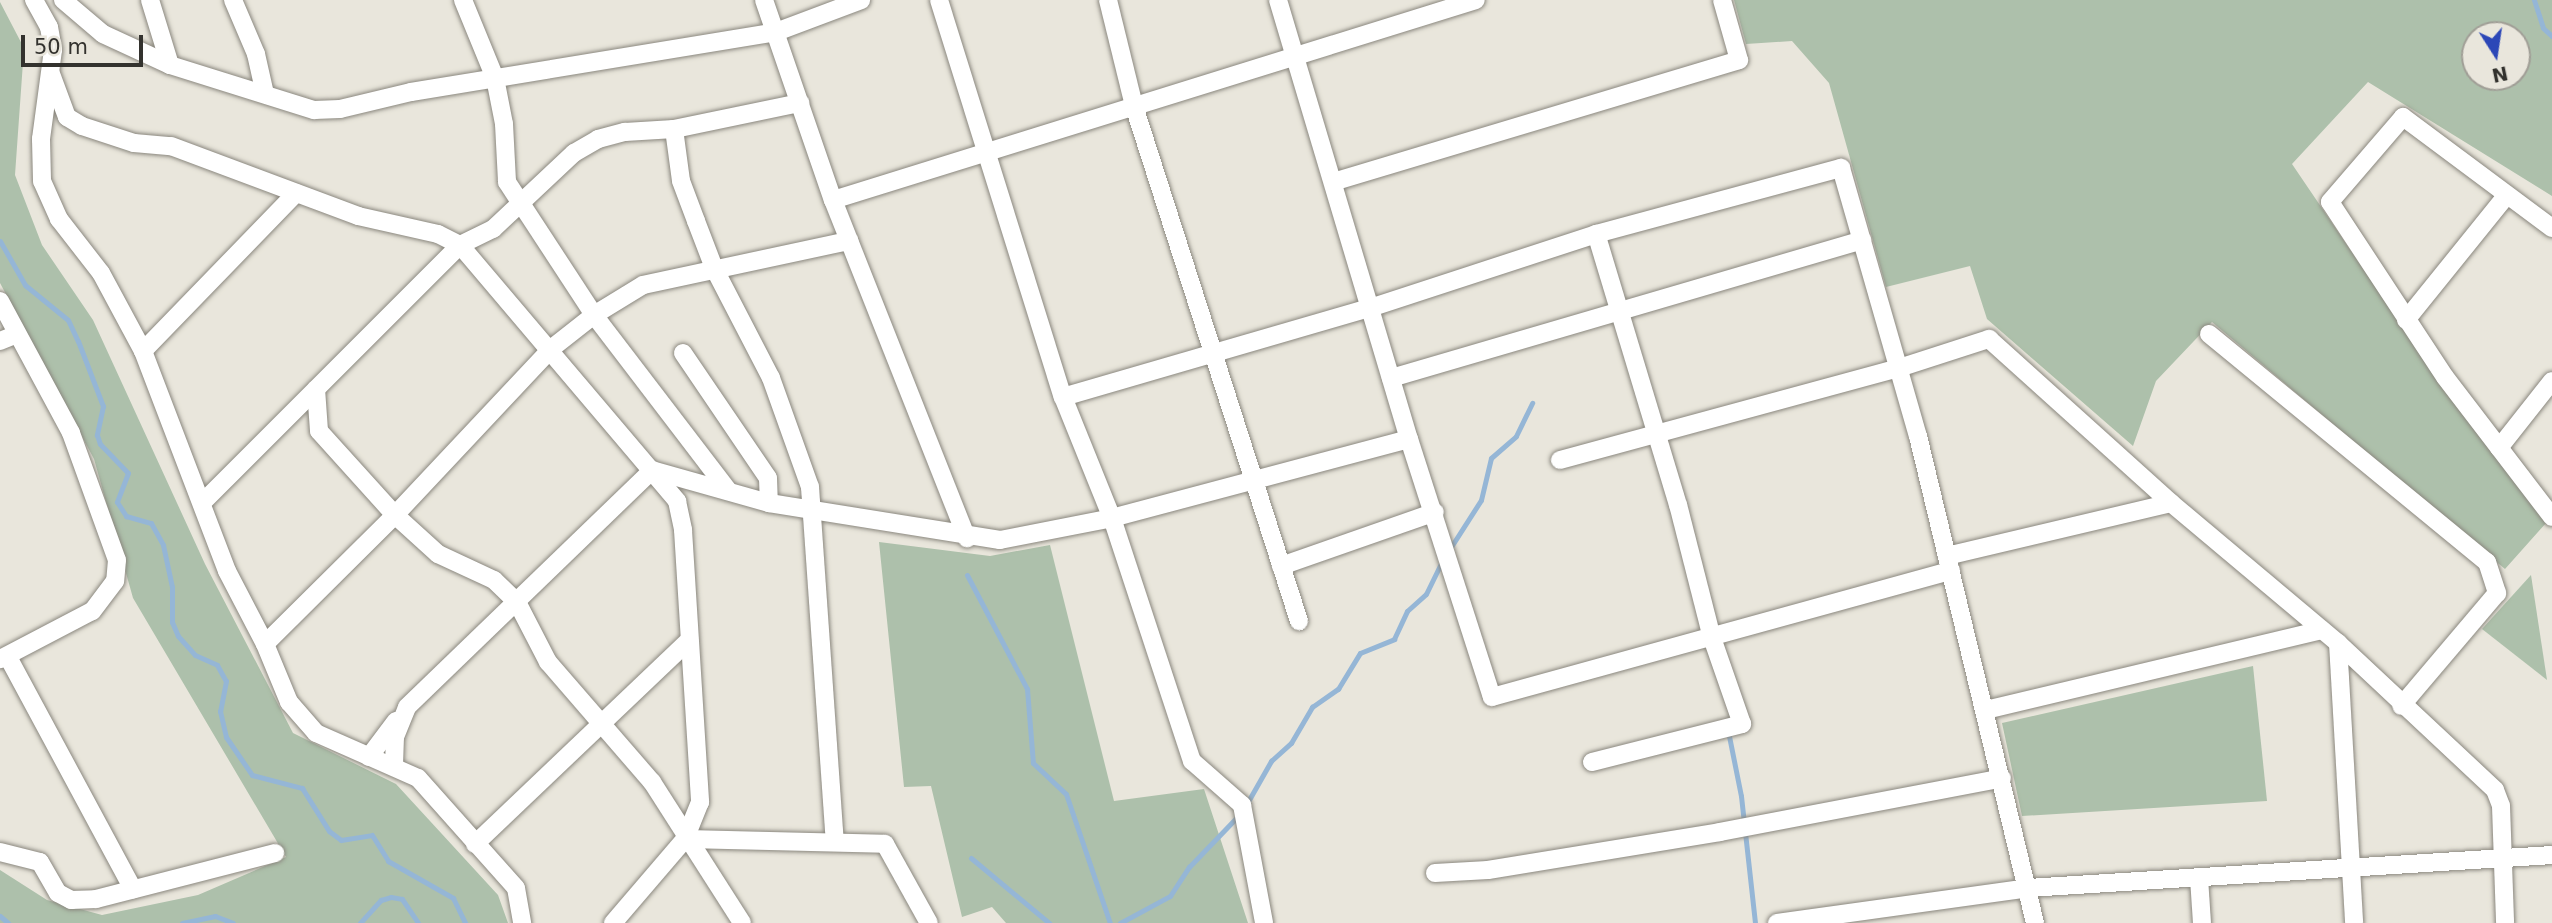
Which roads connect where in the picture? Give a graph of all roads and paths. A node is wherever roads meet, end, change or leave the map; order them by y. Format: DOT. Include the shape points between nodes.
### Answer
graph roads {
  1 [pos="34,0"];
  2 [pos="63,0"];
  3 [pos="150,0"];
  4 [pos="233,0"];
  5 [pos="463,0"];
  6 [pos="764,0"];
  7 [pos="861,0"];
  8 [pos="939,0"];
  9 [pos="1108,0"];
  10 [pos="1278,0"];
  11 [pos="1476,0"];
  12 [pos="1722,0"];
  13 [pos="776,32"];
  14 [pos="1293,57"];
  15 [pos="170,65"];
  16 [pos="51,74"];
  17 [pos="495,78"];
  18 [pos="265,94"];
  19 [pos="800,103"];
  20 [pos="1134,106"];
  21 [pos="674,129"];
  22 [pos="986,152"];
  23 [pos="1333,182"];
  24 [pos="296,193"];
  25 [pos="2506,196"];
  26 [pos="833,200"];
  27 [pos="519,204"];
  28 [pos="2552,228"];
  29 [pos="1596,234"];
  30 [pos="1862,240"];
  31 [pos="849,242"];
  32 [pos="460,245"];
  33 [pos="714,268"];
  34 [pos="0,300"];
  35 [pos="1370,308"];
  36 [pos="1619,309"];
  37 [pos="594,315"];
  38 [pos="2406,320"];
  39 [pos="17,334"];
  40 [pos="2209,334"];
  41 [pos="0,341"];
  42 [pos="552,348"];
  43 [pos="143,351"];
  44 [pos="683,353"];
  45 [pos="1212,354"];
  46 [pos="1899,368"];
  47 [pos="1391,378"];
  48 [pos="2552,382"];
  49 [pos="316,389"];
  50 [pos="1063,397"];
  51 [pos="1655,436"];
  52 [pos="1409,439"];
  53 [pos="2499,448"];
  54 [pos="1560,460"];
  55 [pos="652,470"];
  56 [pos="1251,480"];
  57 [pos="728,490"];
  58 [pos="203,502"];
  59 [pos="769,503"];
  60 [pos="2171,503"];
  61 [pos="810,507"];
  62 [pos="1435,512"];
  63 [pos="395,515"];
  64 [pos="2552,517"];
  65 [pos="1112,518"];
  66 [pos="967,538"];
  67 [pos="1949,563"];
  68 [pos="1281,566"];
  69 [pos="517,602"];
  70 [pos="1299,621"];
  71 [pos="2322,630"];
  72 [pos="1712,638"];
  73 [pos="689,640"];
  74 [pos="2338,643"];
  75 [pos="265,644"];
  76 [pos="4,658"];
  77 [pos="2401,706"];
  78 [pos="407,707"];
  79 [pos="1986,710"];
  80 [pos="602,724"];
  81 [pos="369,757"];
  82 [pos="1592,762"];
  83 [pos="394,765"];
  84 [pos="2002,778"];
  85 [pos="685,839"];
  86 [pos="835,841"];
  87 [pos="475,844"];
  88 [pos="0,852"];
  89 [pos="275,853"];
  90 [pos="2552,855"];
  91 [pos="2500,858"];
  92 [pos="2352,867"];
  93 [pos="1435,873"];
  94 [pos="2199,878"];
  95 [pos="2028,888"];
  96 [pos="133,889"];
  97 [pos="522,923"];
  98 [pos="613,923"];
  99 [pos="742,923"];
  100 [pos="929,923"];
  101 [pos="1264,923"];
  102 [pos="1777,923"];
  103 [pos="2035,923"];
  104 [pos="2202,923"];
  105 [pos="2354,923"];
  106 [pos="2505,923"];
  1 -- 16 [label="street" via="49,27"];
  2 -- 15 [label="street" via="103,34"];
  3 -- 15 [label="street"];
  4 -- 18 [label="street" via="256,54"];
  5 -- 17 [label="street"];
  6 -- 13 [label="street"];
  7 -- 13 [label="street"];
  8 -- 22 [label="street"];
  9 -- 20 [label="street"];
  10 -- 14 [label="street"];
  11 -- 14 [label="street"];
  12 -- 23 [label="street" via="1740,60"];
  13 -- 17 [label="street"];
  13 -- 19 [label="street"];
  14 -- 20 [label="street"];
  14 -- 23 [label="street"];
  15 -- 18 [label="street"];
  16 -- 24 [label="street" via="67,117 82,126 134,143 171,146"];
  16 -- 43 [label="street" via="41,139 42,181 59,219 101,273"];
  17 -- 18 [label="street" via="340,109 314,110"];
  17 -- 27 [label="street" via="504,124 507,182"];
  19 -- 21 [label="street"];
  19 -- 26 [label="street"];
  20 -- 22 [label="street"];
  20 -- 45 [label="street"];
  21 -- 27 [label="street" via="598,139 573,153"];
  21 -- 33 [label="street" via="681,181"];
  22 -- 26 [label="street"];
  22 -- 50 [label="street"];
  23 -- 35 [label="street"];
  24 -- 32 [label="street" via="358,216 438,234"];
  24 -- 43 [label="street"];
  25 -- 28 [label="street"];
  25 -- 38 [label="street"];
  25 -- 38 [label="street" via="2403,117 2330,202"];
  26 -- 31 [label="street"];
  27 -- 32 [label="street" via="493,229"];
  27 -- 37 [label="street"];
  29 -- 30 [label="street" via="1840,167"];
  29 -- 35 [label="street"];
  29 -- 36 [label="street"];
  30 -- 36 [label="street"];
  30 -- 46 [label="street"];
  31 -- 33 [label="street"];
  31 -- 66 [label="street"];
  32 -- 42 [label="street"];
  32 -- 49 [label="street"];
  33 -- 37 [label="street" via="643,285"];
  33 -- 61 [label="street" via="791,426 810,487"];
  34 -- 39 [label="street"];
  35 -- 45 [label="street"];
  35 -- 47 [label="street"];
  36 -- 47 [label="street"];
  36 -- 51 [label="street"];
  37 -- 42 [label="street"];
  37 -- 57 [label="street"];
  38 -- 53 [label="street"];
  39 -- 41 [label="street"];
  39 -- 76 [label="street" via="79,452 117,560 115,581 92,611"];
  40 -- 77 [label="street" via="2487,562 2497,593"];
  42 -- 55 [label="street"];
  42 -- 63 [label="street"];
  43 -- 58 [label="street"];
  44 -- 59 [label="street" via="768,478"];
  45 -- 50 [label="street"];
  45 -- 56 [label="street"];
  46 -- 51 [label="street"];
  46 -- 60 [label="street" via="1989,339"];
  46 -- 67 [label="street"];
  47 -- 52 [label="street"];
  48 -- 53 [label="street"];
  49 -- 58 [label="street"];
  49 -- 63 [label="street" via="319,431"];
  50 -- 65 [label="street"];
  51 -- 54 [label="street"];
  51 -- 72 [label="street"];
  52 -- 56 [label="street"];
  52 -- 62 [label="street"];
  53 -- 64 [label="street"];
  55 -- 57 [label="street"];
  55 -- 69 [label="street"];
  55 -- 73 [label="street" via="679,511"];
  56 -- 65 [label="street"];
  56 -- 68 [label="street"];
  57 -- 59 [label="street"];
  58 -- 75 [label="street" via="227,571"];
  59 -- 61 [label="street"];
  60 -- 67 [label="street"];
  60 -- 71 [label="street"];
  61 -- 66 [label="street"];
  61 -- 86 [label="street"];
  62 -- 68 [label="street"];
  62 -- 72 [label="street" via="1492,697"];
  63 -- 69 [label="street" via="438,554 494,580"];
  63 -- 75 [label="street"];
  65 -- 66 [label="street" via="1000,540"];
  65 -- 101 [label="street" via="1192,761 1242,805"];
  67 -- 72 [label="street"];
  67 -- 79 [label="street"];
  68 -- 70 [label="street"];
  69 -- 78 [label="street"];
  69 -- 80 [label="street" via="548,662"];
  71 -- 74 [label="street"];
  71 -- 79 [label="street"];
  72 -- 82 [label="street" via="1742,724"];
  73 -- 80 [label="street"];
  73 -- 85 [label="street" via="700,802"];
  74 -- 77 [label="street"];
  74 -- 92 [label="street"];
  75 -- 81 [label="street" via="289,702 304,722 316,733"];
  76 -- 96 [label="street"];
  77 -- 91 [label="street" via="2495,790 2501,806"];
  78 -- 81 [label="street"];
  78 -- 83 [label="street" via="394,737"];
  79 -- 84 [label="street"];
  80 -- 85 [label="street" via="652,782"];
  80 -- 87 [label="street"];
  81 -- 83 [label="street"];
  83 -- 87 [label="street" via="418,778"];
  84 -- 93 [label="street" via="1720,832 1488,870"];
  84 -- 95 [label="street"];
  85 -- 86 [label="street"];
  85 -- 98 [label="street"];
  85 -- 99 [label="street"];
  86 -- 100 [label="street" via="885,844"];
  87 -- 97 [label="street" via="516,888"];
  88 -- 96 [label="street" via="40,862 58,893 71,900"];
  89 -- 96 [label="street"];
  90 -- 91 [label="street"];
  91 -- 92 [label="street"];
  91 -- 106 [label="street"];
  92 -- 94 [label="street"];
  92 -- 105 [label="street"];
  94 -- 95 [label="street"];
  94 -- 104 [label="street"];
  95 -- 102 [label="street"];
  95 -- 103 [label="street"];
}
